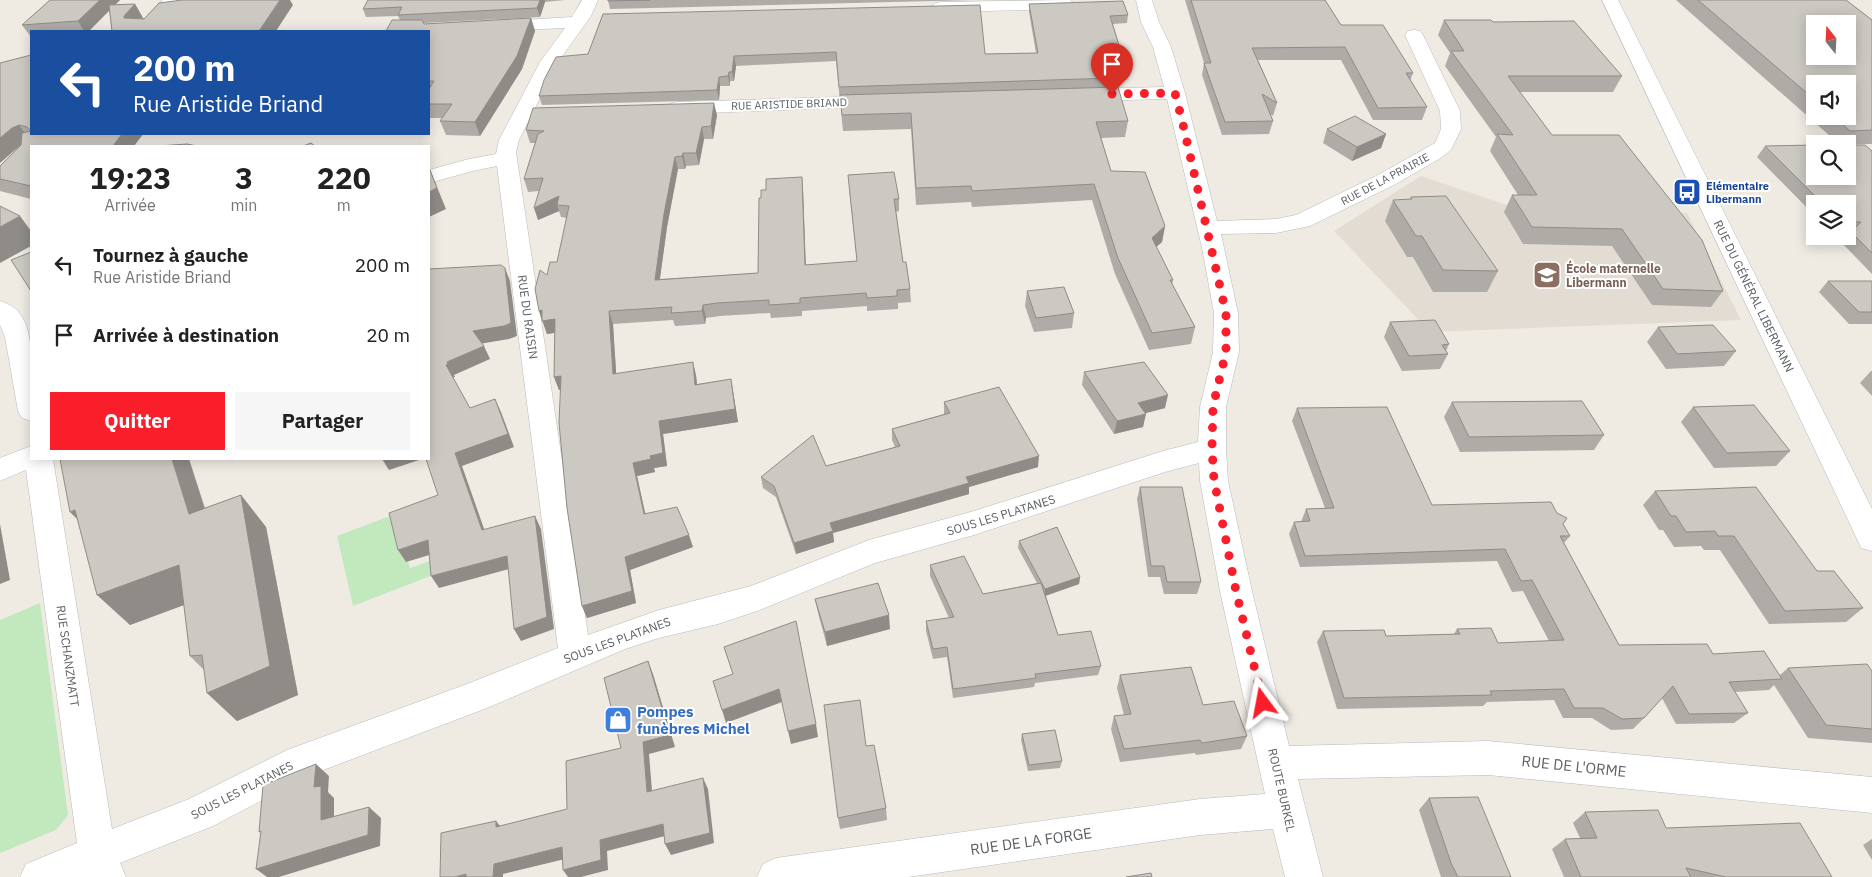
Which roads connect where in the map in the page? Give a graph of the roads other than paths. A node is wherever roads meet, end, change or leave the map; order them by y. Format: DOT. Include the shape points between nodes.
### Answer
graph roads {
  1 [pos="172,0"];
  2 [pos="1610,0"];
  3 [pos="1139,2"];
  4 [pos="1079,4"];
  5 [pos="929,8"];
  6 [pos="588,14"];
  7 [pos="479,27"];
  8 [pos="145,30"];
  9 [pos="1414,35"];
  10 [pos="1175,93"];
  11 [pos="1062,96"];
  12 [pos="893,101"];
  13 [pos="654,108"];
  14 [pos="506,158"];
  15 [pos="430,177"];
  16 [pos="1208,228"];
  17 [pos="0,310"];
  18 [pos="26,349"];
  19 [pos="30,399"];
  20 [pos="1212,449"];
  21 [pos="30,456"];
  22 [pos="39,460"];
  23 [pos="0,470"];
  24 [pos="1872,539"];
  25 [pos="575,654"];
  26 [pos="1275,763"];
  27 [pos="1872,795"];
  28 [pos="1287,810"];
  29 [pos="102,865"];
  30 [pos="39,877"];
  31 [pos="776,877"];
  32 [pos="1304,877"];
  1 -- 8 [label="street"];
  2 -- 24 [label="street, RUE DU GÉNÉRAL LIBERMANN"];
  3 -- 10 [label="street, ROUTE BURKEL" via="1162,47"];
  4 -- 5 [label="street"];
  6 -- 7 [label="street"];
  6 -- 14 [label="street, RUE DU RAISIN" via="553,57 534,112 508,140"];
  9 -- 16 [label="street, RUE DE LA PRAIRIE" via="1450,111 1451,129 1444,146 1386,180 1302,220 1276,226"];
  10 -- 11 [label="street"];
  10 -- 16 [label="street, ROUTE BURKEL"];
  12 -- 13 [label="street, RUE ARISTIDE BRIAND"];
  14 -- 15 [label="street"];
  14 -- 25 [label="street, RUE DU RAISIN"];
  16 -- 20 [label="street, ROUTE BURKEL" via="1226,313 1227,336 1213,406"];
  17 -- 18 [label="street" via="14,325"];
  18 -- 19 [label="street"];
  20 -- 25 [label="street, SOUS LES PLATANES" via="869,552 756,598 659,624"];
  20 -- 26 [label="street, ROUTE BURKEL" via="1219,511"];
  21 -- 23 [label="street"];
  22 -- 29 [label="street, RUE SCHANZMATT"];
  25 -- 29 [label="street, SOUS LES PLATANES" via="475,697 299,762"];
  26 -- 27 [label="street, RUE DE L'ORME" via="1488,758"];
  26 -- 28 [label="street, ROUTE BURKEL"];
  28 -- 31 [label="street, RUE DE LA FORGE" via="1200,817"];
  28 -- 32 [label="street, ROUTE BURKEL"];
  29 -- 30 [label="street, SOUS LES PLATANES"];
}
